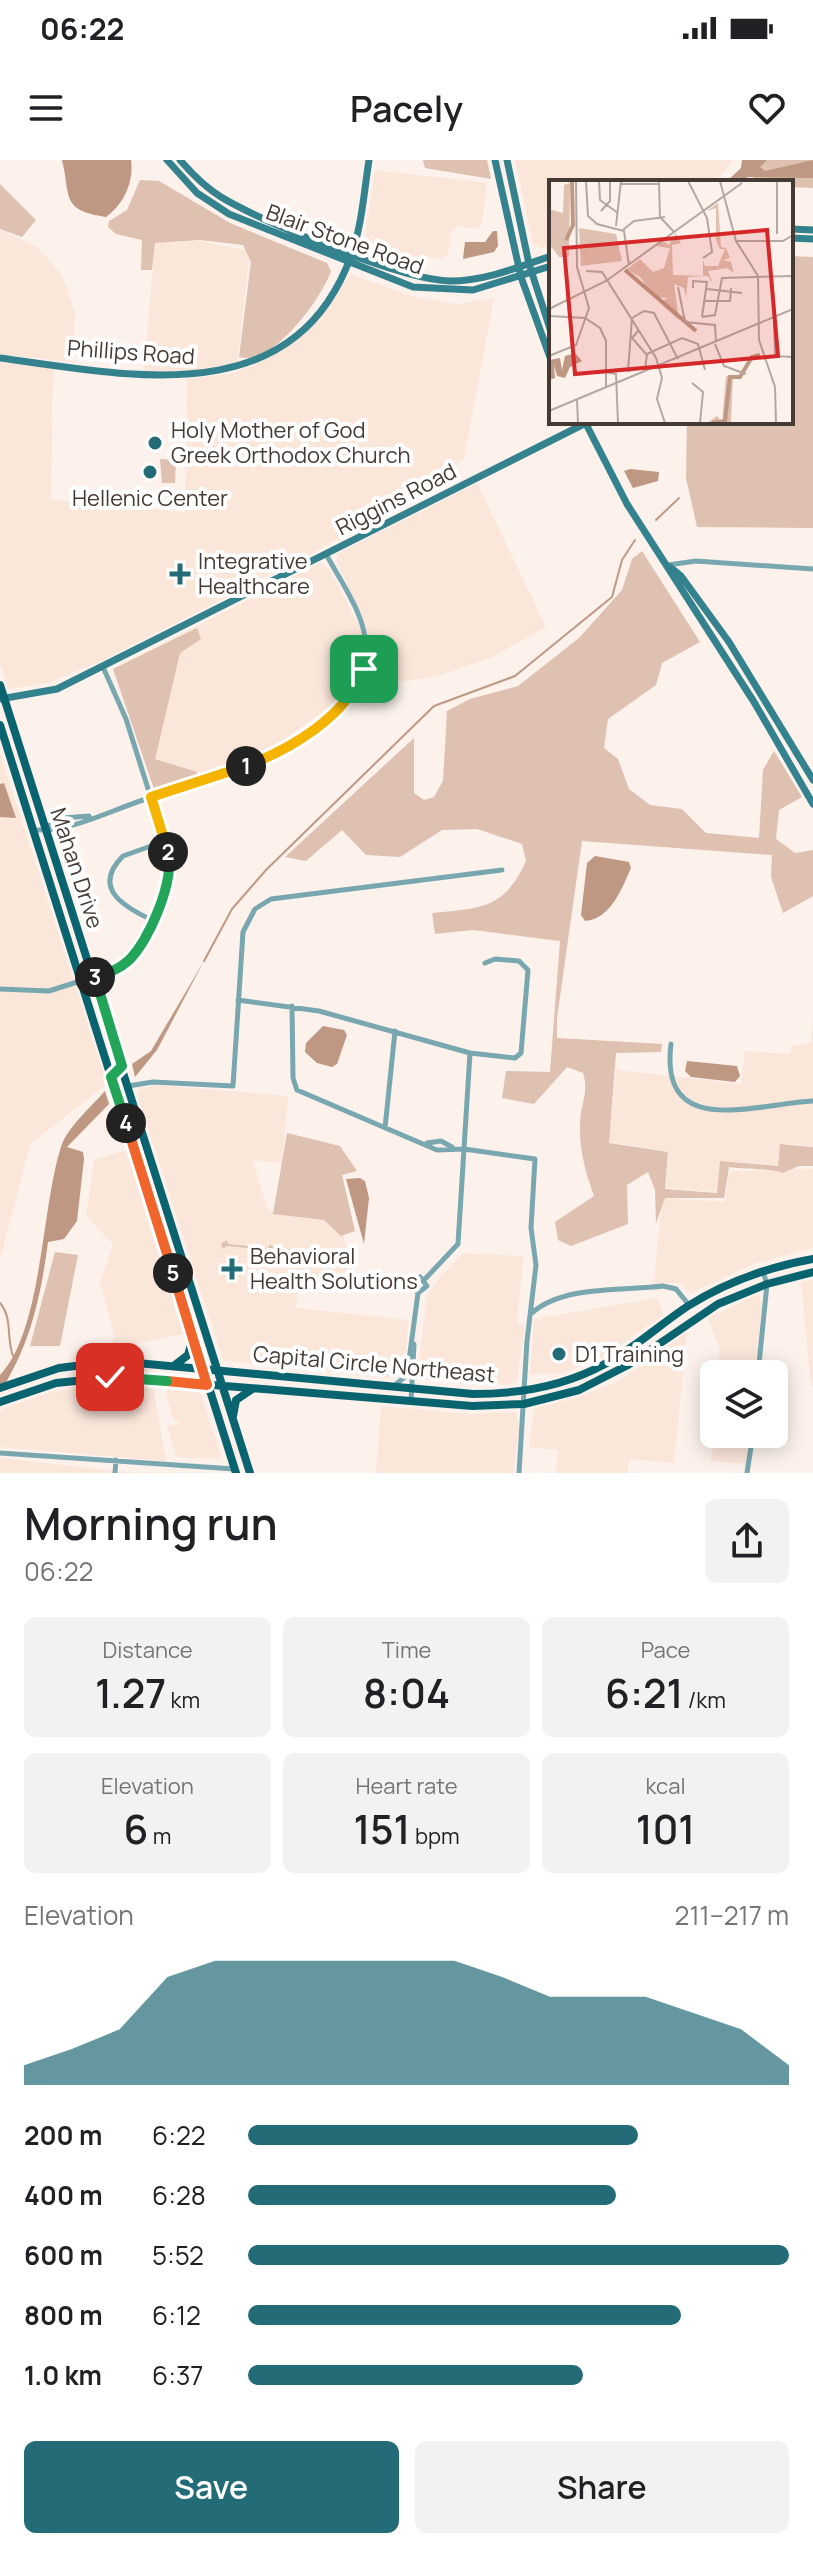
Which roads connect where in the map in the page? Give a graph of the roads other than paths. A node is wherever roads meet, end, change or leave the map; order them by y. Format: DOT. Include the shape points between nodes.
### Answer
graph roads {
  1 [pos="167,160"];
  2 [pos="180,160"];
  3 [pos="369,160"];
  4 [pos="495,160"];
  5 [pos="507,160"];
  6 [pos="793,229"];
  7 [pos="813,230"];
  8 [pos="793,238"];
  9 [pos="813,239"];
  10 [pos="352,253"];
  11 [pos="549,257"];
  12 [pos="348,263"];
  13 [pos="529,264"];
  14 [pos="518,267"];
  15 [pos="549,267"];
  16 [pos="532,273"];
  17 [pos="521,277"];
  18 [pos="549,326"];
  19 [pos="549,354"];
  20 [pos="0,358"];
  21 [pos="583,424"];
  22 [pos="588,424"];
  23 [pos="326,554"];
  24 [pos="668,565"];
  25 [pos="813,569"];
  26 [pos="103,667"];
  27 [pos="748,672"];
  28 [pos="738,678"];
  29 [pos="0,685"];
  30 [pos="2,699"];
  31 [pos="0,725"];
  32 [pos="813,780"];
  33 [pos="151,797"];
  34 [pos="813,804"];
  35 [pos="46,828"];
  36 [pos="33,831"];
  37 [pos="165,841"];
  38 [pos="502,870"];
  39 [pos="152,920"];
  40 [pos="485,963"];
  41 [pos="93,978"];
  42 [pos="82,982"];
  43 [pos="0,989"];
  44 [pos="238,1000"];
  45 [pos="292,1006"];
  46 [pos="395,1031"];
  47 [pos="671,1044"];
  48 [pos="470,1053"];
  49 [pos="122,1066"];
  50 [pos="111,1077"];
  51 [pos="128,1086"];
  52 [pos="813,1101"];
  53 [pos="385,1128"];
  54 [pos="464,1149"];
  55 [pos="178,1246"];
  56 [pos="166,1249"];
  57 [pos="813,1259"];
  58 [pos="762,1272"];
  59 [pos="813,1272"];
  60 [pos="425,1279"];
  61 [pos="767,1284"];
  62 [pos="418,1293"];
  63 [pos="689,1305"];
  64 [pos="532,1313"];
  65 [pos="696,1317"];
  66 [pos="193,1337"];
  67 [pos="413,1343"];
  68 [pos="759,1360"];
  69 [pos="174,1366"];
  70 [pos="203,1369"];
  71 [pos="216,1370"];
  72 [pos="207,1385"];
  73 [pos="220,1385"];
  74 [pos="392,1386"];
  75 [pos="0,1388"];
  76 [pos="254,1388"];
  77 [pos="409,1388"];
  78 [pos="523,1390"];
  79 [pos="408,1401"];
  80 [pos="0,1402"];
  81 [pos="524,1404"];
  82 [pos="232,1421"];
  83 [pos="751,1448"];
  84 [pos="0,1453"];
  85 [pos="116,1460"];
  86 [pos="235,1471"];
  87 [pos="115,1473"];
  88 [pos="250,1473"];
  89 [pos="519,1473"];
  90 [pos="747,1473"];
  1 -- 12 [label="street, Blair Stone Road" via="197,193 229,214"];
  2 -- 10 [label="street, Blair Stone Road" via="202,184 236,206"];
  3 -- 10 [label="street, Phillips Road"];
  4 -- 14 [label="street"];
  5 -- 13 [label="street"];
  6 -- 7 [label="street"];
  8 -- 9 [label="street"];
  10 -- 12 [label="street, Phillips Road"];
  10 -- 14 [label="street, Blair Stone Road" via="414,276 448,281"];
  11 -- 13 [label="street, Blair Stone Road"];
  12 -- 17 [label="street, Blair Stone Road" via="442,291 473,290"];
  12 -- 20 [label="street, Phillips Road" via="325,303 301,329 265,355 223,371 169,376"];
  13 -- 14 [label="street, Blair Stone Road"];
  13 -- 16 [label="street"];
  14 -- 17 [label="street"];
  15 -- 16 [label="street, Blair Stone Road"];
  16 -- 17 [label="street, Blair Stone Road"];
  16 -- 18 [label="street"];
  17 -- 19 [label="street"];
  21 -- 23 [label="street, Riggins Road"];
  22 -- 24 [label="street"];
  23 -- 26 [label="street, Riggins Road"];
  23 -- 33 [label="street" via="365,639 364,669 350,696 294,743 254,763"];
  24 -- 25 [label="street" via="696,561"];
  24 -- 27 [label="street"];
  24 -- 28 [label="street"];
  26 -- 30 [label="street, Riggins Road" via="49,692"];
  26 -- 33 [label="street"];
  27 -- 28 [label="street"];
  27 -- 32 [label="street"];
  28 -- 34 [label="street"];
  29 -- 30 [label="main road, Mahan Drive"];
  30 -- 35 [label="main road, Mahan Drive"];
  31 -- 36 [label="main road, Mahan Drive"];
  33 -- 35 [label="street" via="91,817 63,818"];
  33 -- 37 [label="street"];
  35 -- 36 [label="street"];
  35 -- 41 [label="main road, Mahan Drive"];
  36 -- 42 [label="main road, Mahan Drive"];
  37 -- 39 [label="street" via="170,876"];
  37 -- 39 [label="street" via="123,856 111,877 121,904"];
  38 -- 44 [label="street" via="271,899 255,909 243,932"];
  39 -- 41 [label="street" via="131,959"];
  40 -- 48 [label="street" via="495,959 526,964 521,1053 515,1058"];
  41 -- 42 [label="street"];
  41 -- 49 [label="main road, Mahan Drive"];
  42 -- 43 [label="street" via="40,992"];
  42 -- 50 [label="main road, Mahan Drive"];
  44 -- 45 [label="street"];
  44 -- 51 [label="street" via="233,1086"];
  45 -- 46 [label="street"];
  45 -- 53 [label="street" via="297,1090"];
  46 -- 48 [label="street"];
  46 -- 53 [label="street"];
  47 -- 52 [label="street" via="673,1086 694,1107 715,1111"];
  48 -- 54 [label="street"];
  49 -- 50 [label="main road"];
  49 -- 51 [label="main road, Mahan Drive"];
  50 -- 51 [label="main road"];
  50 -- 56 [label="main road, Mahan Drive"];
  51 -- 55 [label="main road, Mahan Drive"];
  53 -- 54 [label="street"];
  54 -- 60 [label="street" via="458,1244"];
  54 -- 64 [label="street" via="531,1156 536,1164"];
  55 -- 56 [label="main road"];
  55 -- 71 [label="main road, Mahan Drive"];
  56 -- 66 [label="main road, Mahan Drive"];
  57 -- 58 [label="main road, Capital Circle Northeast"];
  58 -- 61 [label="street"];
  58 -- 63 [label="main road, Capital Circle Northeast"];
  59 -- 61 [label="main road, Capital Circle Northeast"];
  60 -- 62 [label="street" via="427,1287"];
  60 -- 62 [label="street" via="412,1280 411,1288"];
  61 -- 65 [label="main road, Capital Circle Northeast"];
  61 -- 68 [label="street"];
  62 -- 67 [label="street"];
  63 -- 64 [label="street" via="676,1289 661,1286 566,1297"];
  63 -- 65 [label="main road"];
  63 -- 78 [label="main road, Capital Circle Northeast" via="602,1366"];
  64 -- 78 [label="street"];
  65 -- 81 [label="main road, Capital Circle Northeast" via="602,1380"];
  66 -- 69 [label="main road" via="188,1355"];
  66 -- 70 [label="main road, Mahan Drive"];
  67 -- 74 [label="street" via="405,1378"];
  67 -- 77 [label="street"];
  69 -- 70 [label="main road, Capital Circle Northeast"];
  69 -- 75 [label="main road, Capital Circle Northeast" via="79,1364"];
  70 -- 71 [label="main road, Capital Circle Northeast"];
  70 -- 72 [label="main road, Mahan Drive"];
  71 -- 73 [label="main road, Mahan Drive"];
  71 -- 74 [label="main road, Capital Circle Northeast"];
  72 -- 73 [label="main road, Capital Circle Northeast"];
  72 -- 80 [label="main road, Capital Circle Northeast" via="92,1377"];
  72 -- 86 [label="main road, Mahan Drive"];
  73 -- 76 [label="main road, Capital Circle Northeast"];
  73 -- 82 [label="main road, Mahan Drive"];
  74 -- 77 [label="main road, Capital Circle Northeast"];
  76 -- 79 [label="main road, Capital Circle Northeast"];
  76 -- 82 [label="main road" via="236,1400"];
  77 -- 78 [label="main road, Capital Circle Northeast" via="473,1394"];
  77 -- 79 [label="main road"];
  78 -- 81 [label="street"];
  79 -- 81 [label="main road, Capital Circle Northeast"];
  81 -- 89 [label="street"];
  82 -- 88 [label="main road, Mahan Drive"];
  83 -- 90 [label="street"];
  84 -- 85 [label="street"];
  85 -- 86 [label="street"];
  85 -- 87 [label="street"];
}
